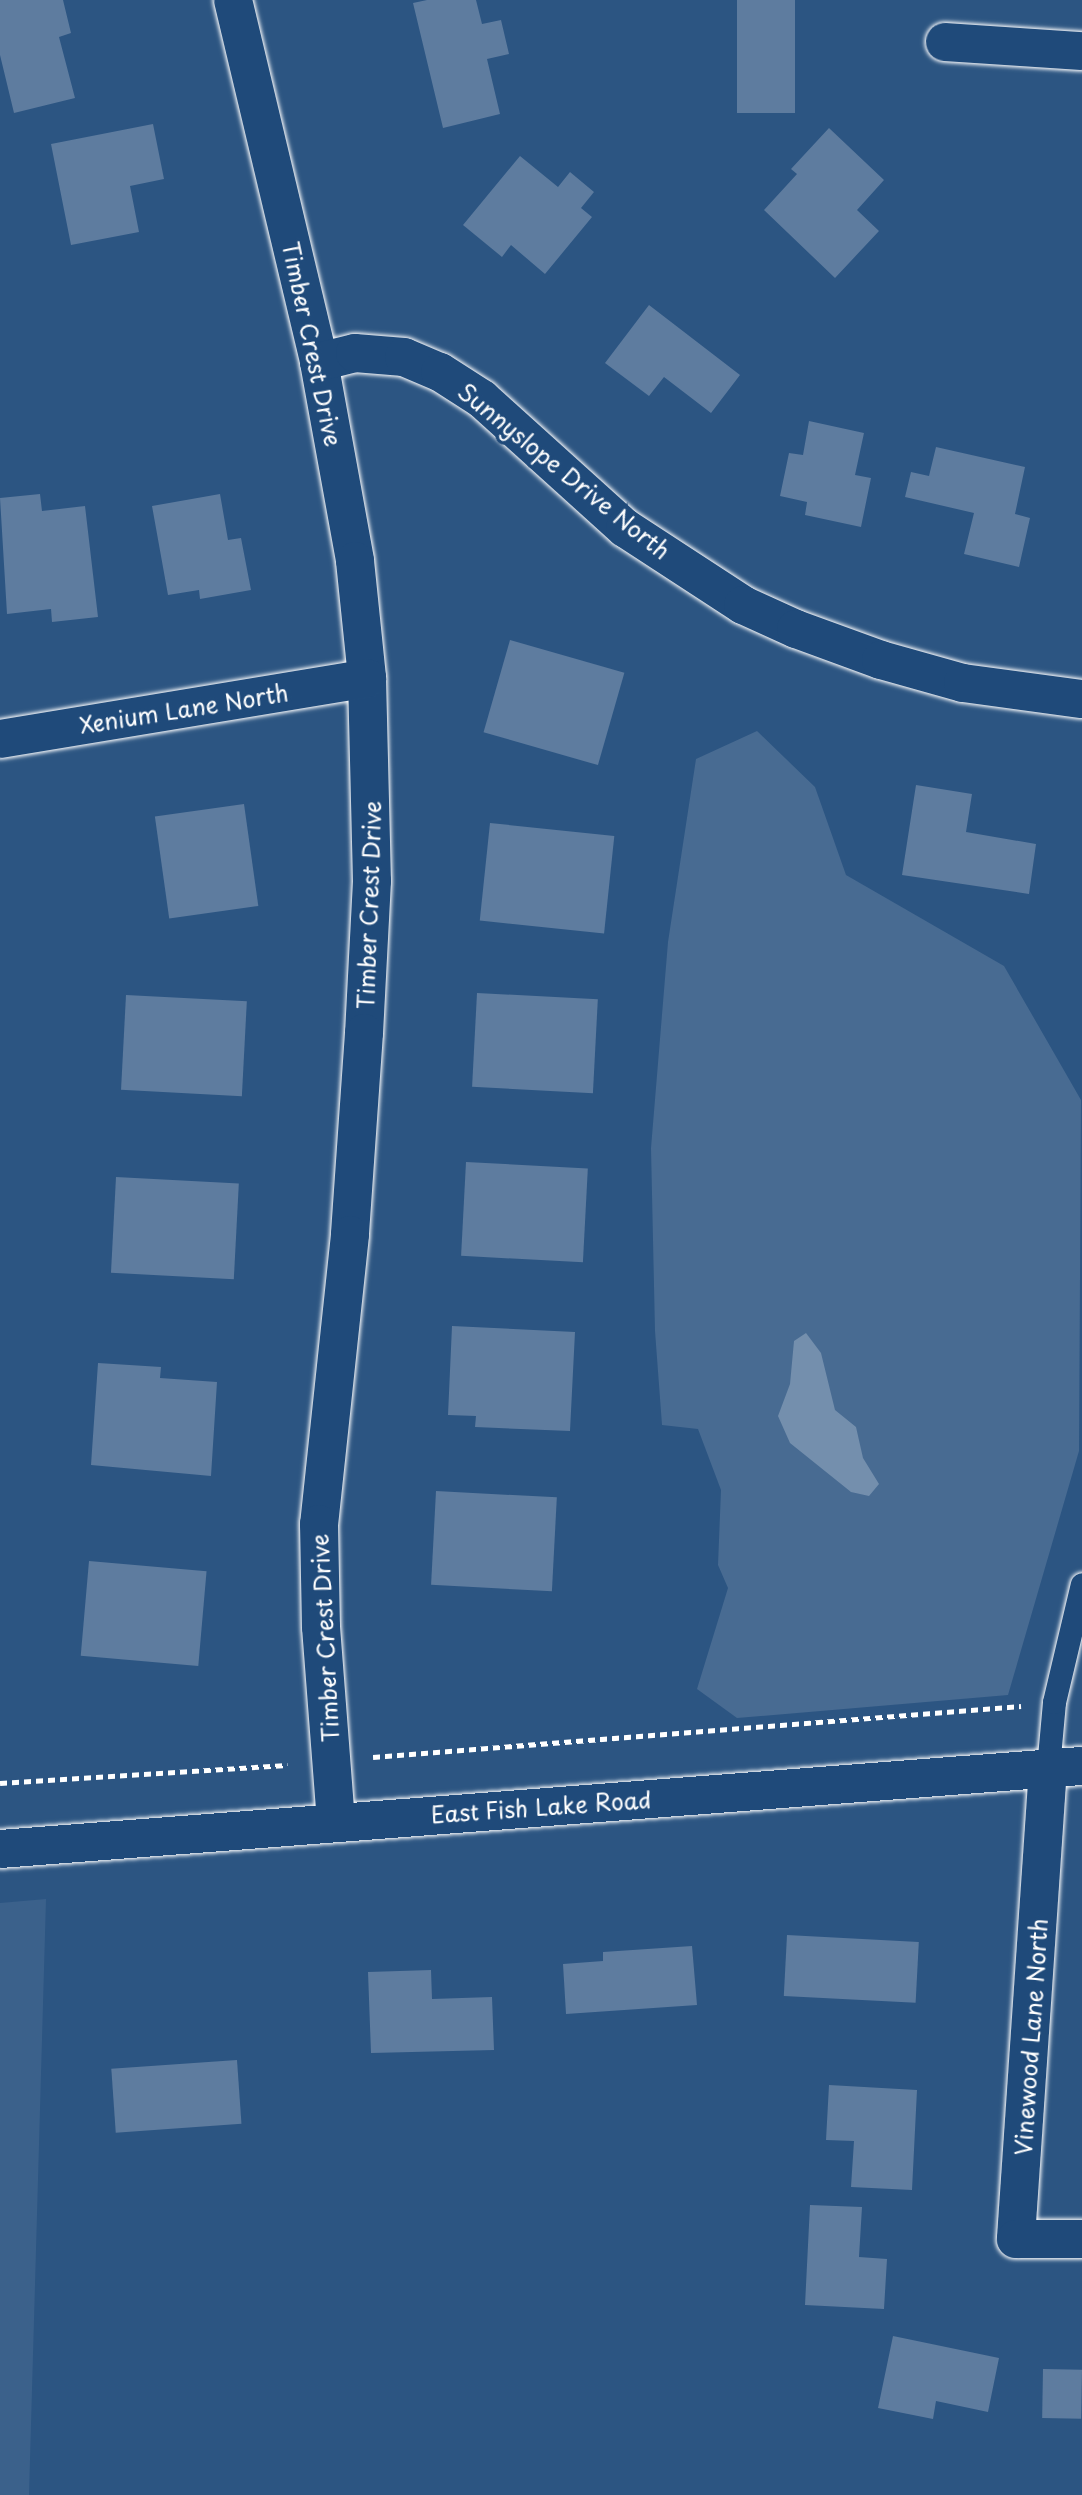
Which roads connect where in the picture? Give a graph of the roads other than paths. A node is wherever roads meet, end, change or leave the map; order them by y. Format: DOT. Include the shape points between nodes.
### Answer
graph roads {
  1 [pos="233,0"];
  2 [pos="945,42"];
  3 [pos="1082,51"];
  4 [pos="319,362"];
  5 [pos="368,678"];
  6 [pos="1082,699"];
  7 [pos="0,739"];
  8 [pos="1082,1584"];
  9 [pos="1065,1767"];
  10 [pos="336,1822"];
  11 [pos="0,1849"];
  12 [pos="1082,2239"];
  1 -- 4 [label="street, Timber Crest Drive"];
  2 -- 3 [label="street"];
  4 -- 5 [label="street, Timber Crest Drive" via="355,561"];
  4 -- 6 [label="street, Sunnyslope Drive North" via="355,353 404,358 440,372 491,407 625,528 743,606 881,660 963,683"];
  5 -- 7 [label="street, Xenium Lane North"];
  5 -- 10 [label="street, Timber Crest Drive" via="372,881 364,1033 350,1235 319,1524 321,1628"];
  8 -- 9 [label="lane" via="1054,1702"];
  9 -- 10 [label="street, East Fish Lake Road"];
  9 -- 12 [label="street, Vinewood Lane North" via="1016,2239"];
  10 -- 11 [label="street, East Fish Lake Road"];
}
